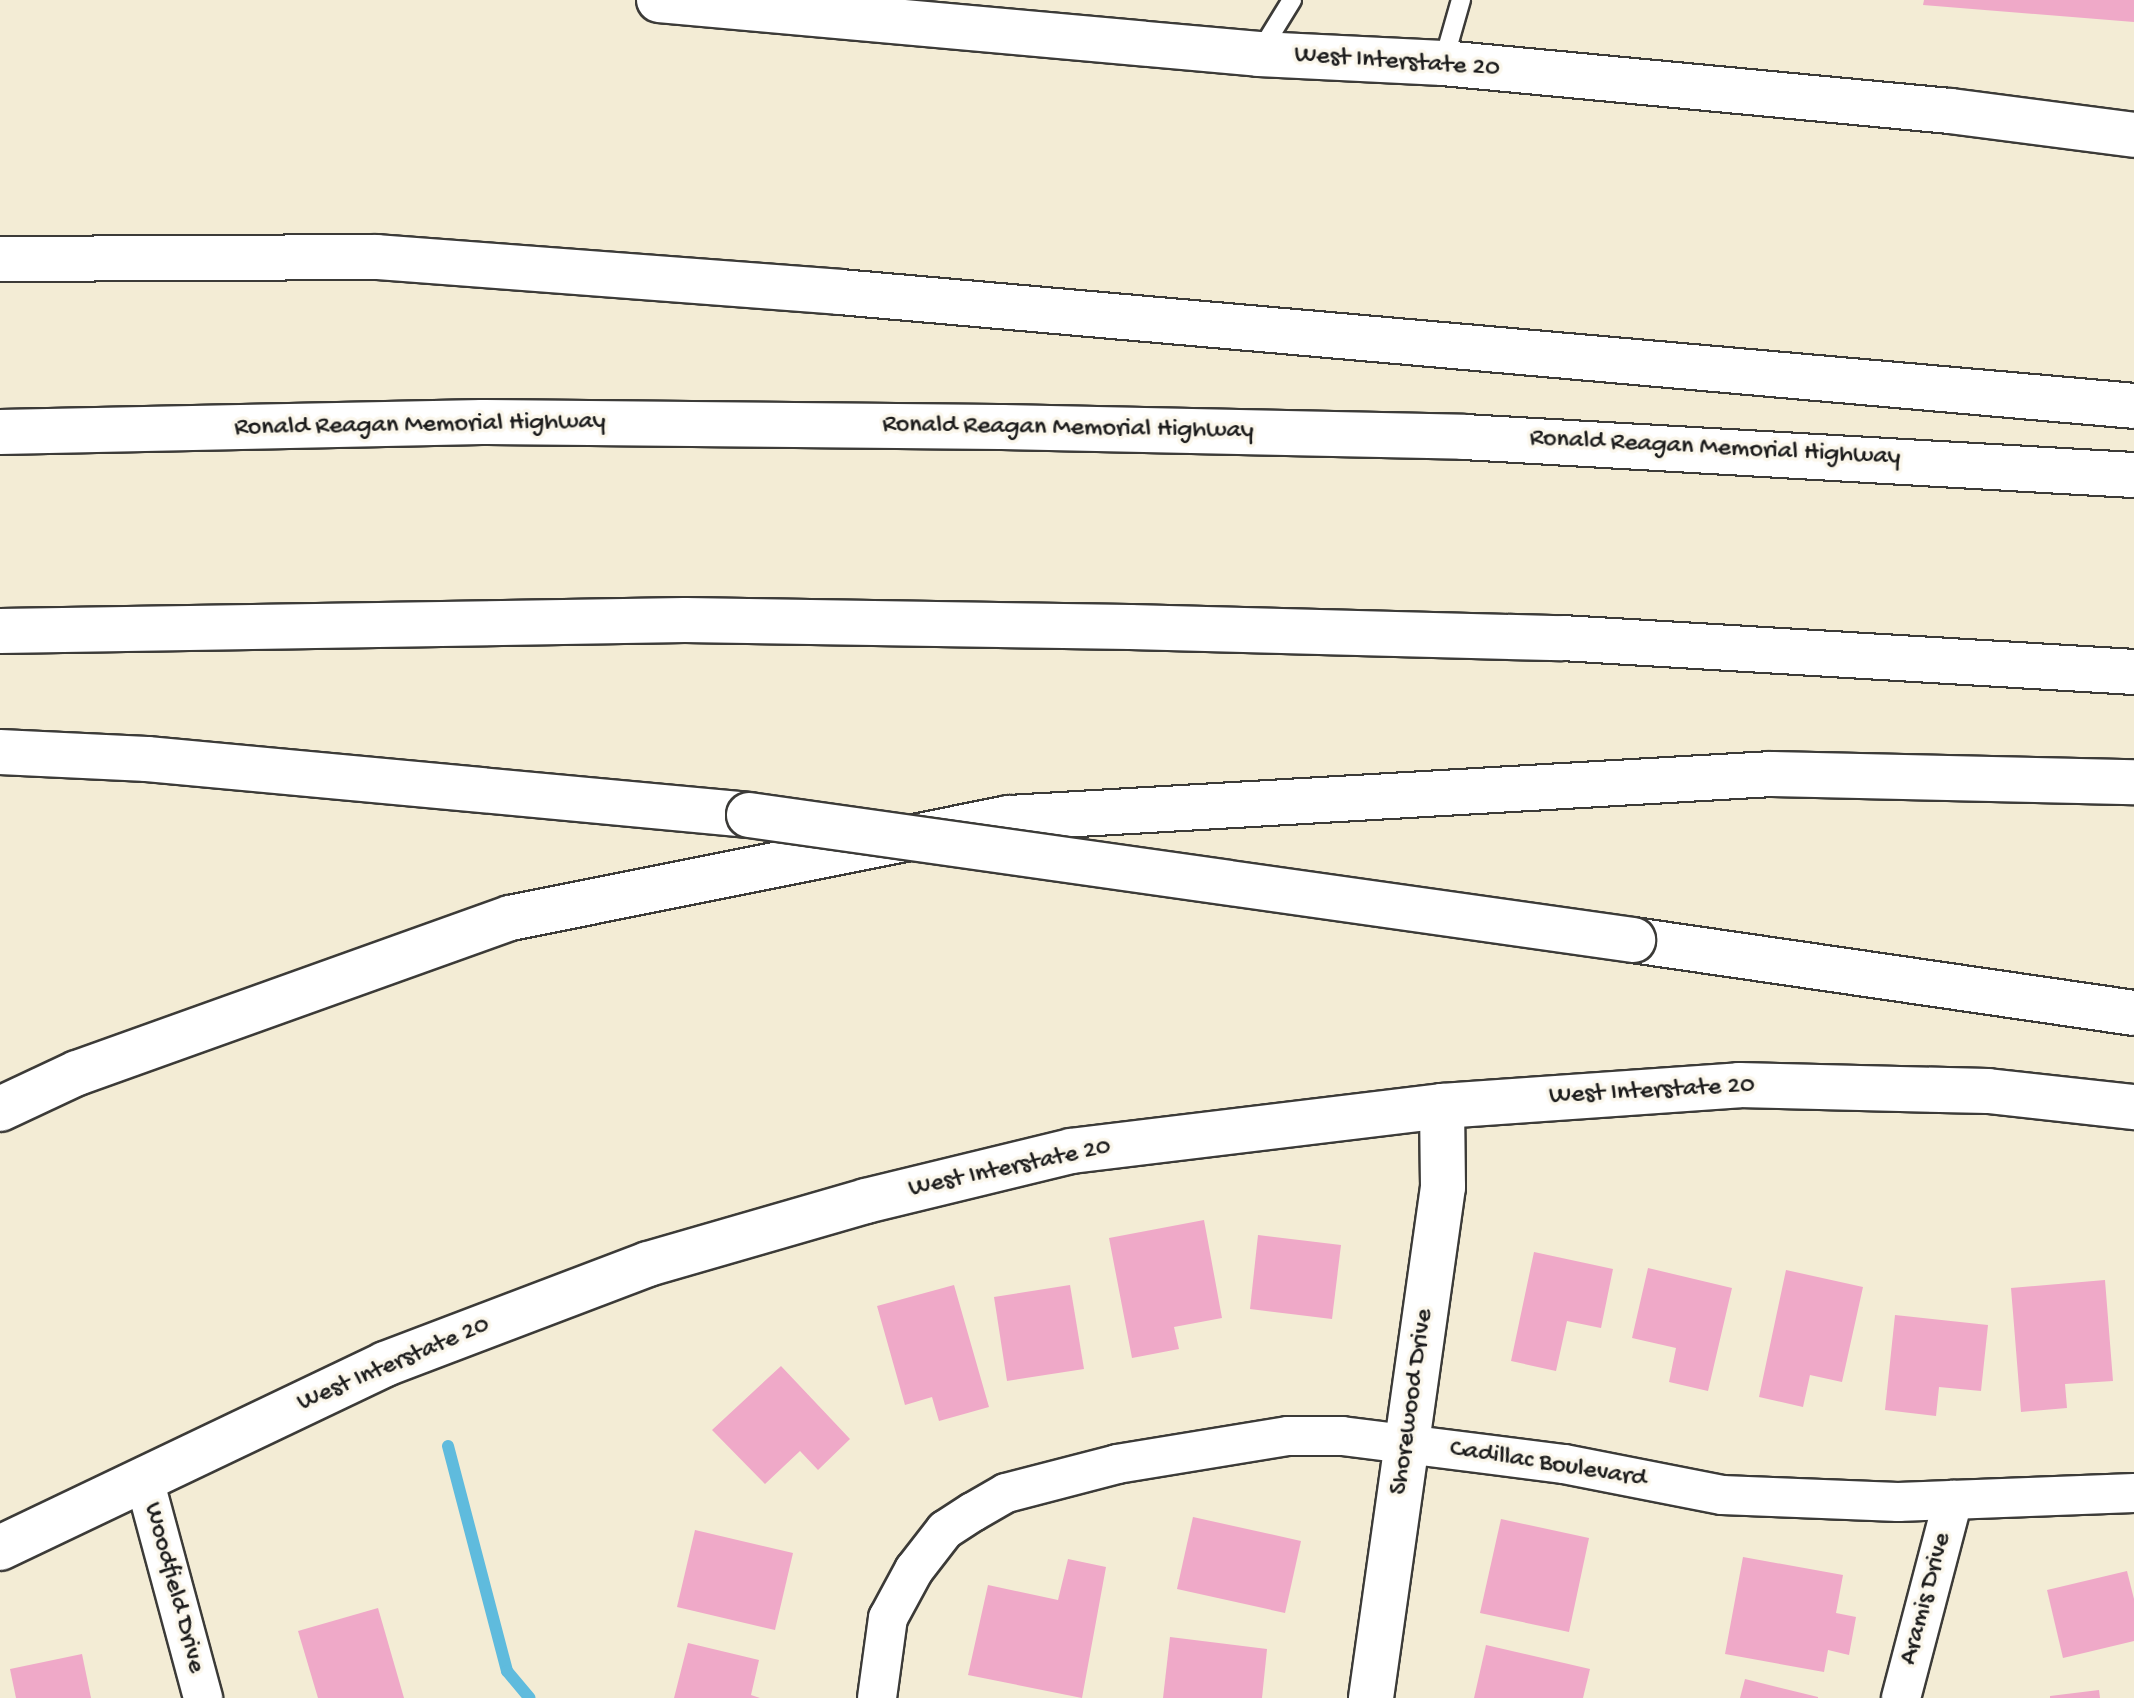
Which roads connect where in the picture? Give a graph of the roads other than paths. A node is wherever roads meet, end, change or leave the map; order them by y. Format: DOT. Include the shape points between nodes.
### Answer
graph roads {
  1 [pos="659,0"];
  2 [pos="1292,0"];
  3 [pos="1461,0"];
  4 [pos="1259,54"];
  5 [pos="1443,63"];
  6 [pos="2134,135"];
  7 [pos="0,259"];
  8 [pos="2134,406"];
  9 [pos="0,432"];
  10 [pos="2134,475"];
  11 [pos="0,631"];
  12 [pos="2134,672"];
  13 [pos="0,752"];
  14 [pos="2134,782"];
  15 [pos="2134,1013"];
  16 [pos="1442,1106"];
  17 [pos="2134,1107"];
  18 [pos="0,1109"];
  19 [pos="1408,1443"];
  20 [pos="144,1479"];
  21 [pos="2134,1493"];
  22 [pos="1953,1500"];
  23 [pos="0,1548"];
  24 [pos="203,1698"];
  25 [pos="877,1698"];
  26 [pos="1371,1698"];
  27 [pos="1901,1698"];
  1 -- 4 [label="main road, West Interstate 20"];
  2 -- 4 [label="lane"];
  3 -- 5 [label="lane"];
  4 -- 5 [label="main road, West Interstate 20"];
  5 -- 6 [label="main road, West Interstate 20" via="1950,111"];
  7 -- 8 [label="main road" via="377,257 840,292"];
  9 -- 10 [label="main road, Ronald Reagan Memorial Highway" via="482,422 1002,427 1479,438"];
  11 -- 12 [label="main road" via="669,620 1130,627 1562,638"];
  13 -- 15 [label="main road, bridge" via="147,759 749,815"];
  14 -- 18 [label="main road" via="1772,774 1009,818 510,918 77,1073"];
  16 -- 17 [label="main road, West Interstate 20" via="1739,1085 1988,1091"];
  16 -- 19 [label="main road, Shorewood Drive" via="1443,1187"];
  16 -- 20 [label="main road, West Interstate 20" via="1071,1151 866,1201 648,1264 385,1364"];
  19 -- 22 [label="street, Cadillac Boulevard" via="1564,1464 1722,1495"];
  19 -- 25 [label="street, Cadillac Boulevard" via="1288,1436 1117,1464 1006,1493 945,1530 914,1570 888,1618"];
  19 -- 26 [label="main road, Shorewood Drive"];
  20 -- 23 [label="main road, West Interstate 20"];
  20 -- 24 [label="street, Woodfield Drive"];
  21 -- 22 [label="street, Cadillac Boulevard"];
  22 -- 27 [label="street, Aramis Drive"];
}
